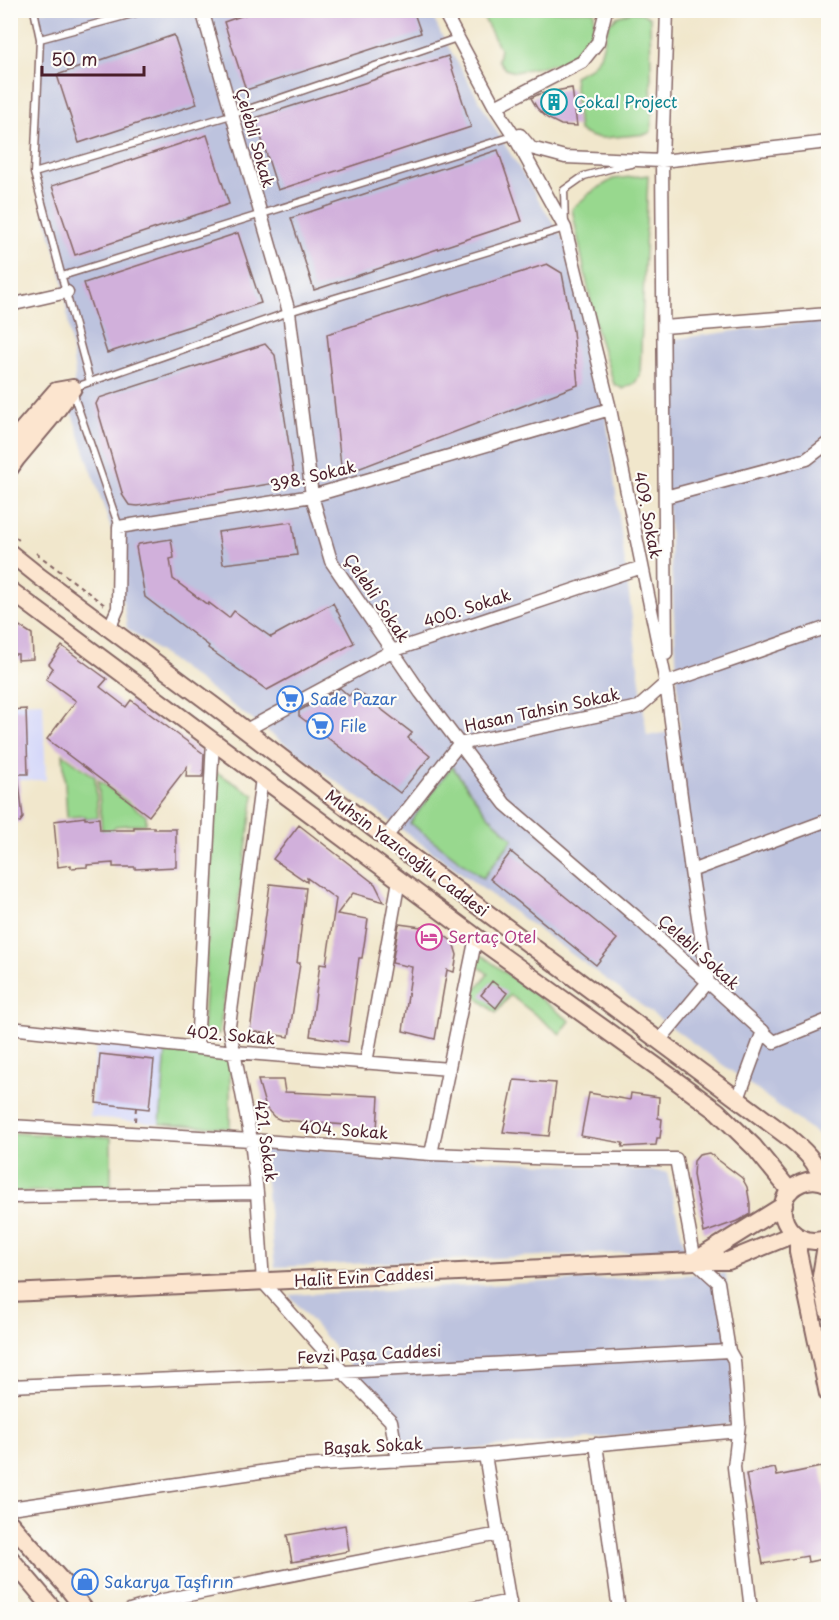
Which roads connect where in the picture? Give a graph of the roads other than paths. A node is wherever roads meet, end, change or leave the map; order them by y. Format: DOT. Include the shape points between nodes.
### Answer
graph roads {
  1 [pos="34,10"];
  2 [pos="147,10"];
  3 [pos="202,10"];
  4 [pos="443,10"];
  5 [pos="611,10"];
  6 [pos="667,10"];
  7 [pos="606,11"];
  8 [pos="458,38"];
  9 [pos="40,39"];
  10 [pos="495,107"];
  11 [pos="231,115"];
  12 [pos="514,136"];
  13 [pos="828,142"];
  14 [pos="662,160"];
  15 [pos="34,172"];
  16 [pos="260,215"];
  17 [pos="565,228"];
  18 [pos="62,276"];
  19 [pos="67,292"];
  20 [pos="10,304"];
  21 [pos="289,312"];
  22 [pos="828,314"];
  23 [pos="664,327"];
  24 [pos="90,382"];
  25 [pos="73,388"];
  26 [pos="610,409"];
  27 [pos="828,443"];
  28 [pos="10,444"];
  29 [pos="10,468"];
  30 [pos="312,496"];
  31 [pos="664,497"];
  32 [pos="118,527"];
  33 [pos="17,548"];
  34 [pos="642,567"];
  35 [pos="10,590"];
  36 [pos="828,627"];
  37 [pos="109,628"];
  38 [pos="392,651"];
  39 [pos="666,682"];
  40 [pos="246,730"];
  41 [pos="213,741"];
  42 [pos="459,744"];
  43 [pos="262,778"];
  44 [pos="828,820"];
  45 [pos="386,837"];
  46 [pos="690,871"];
  47 [pos="399,880"];
  48 [pos="476,937"];
  49 [pos="708,982"];
  50 [pos="828,1020"];
  51 [pos="10,1029"];
  52 [pos="763,1032"];
  53 [pos="659,1041"];
  54 [pos="197,1048"];
  55 [pos="235,1052"];
  56 [pos="366,1063"];
  57 [pos="449,1069"];
  58 [pos="738,1100"];
  59 [pos="10,1126"];
  60 [pos="251,1140"];
  61 [pos="431,1154"];
  62 [pos="826,1182"];
  63 [pos="256,1193"];
  64 [pos="10,1197"];
  65 [pos="787,1198"];
  66 [pos="796,1236"];
  67 [pos="828,1238"];
  68 [pos="695,1261"];
  69 [pos="263,1282"];
  70 [pos="10,1294"];
  71 [pos="828,1311"];
  72 [pos="729,1352"];
  73 [pos="343,1372"];
  74 [pos="10,1386"];
  75 [pos="828,1394"];
  76 [pos="738,1431"];
  77 [pos="596,1444"];
  78 [pos="485,1455"];
  79 [pos="398,1461"];
  80 [pos="10,1508"];
  81 [pos="10,1522"];
  82 [pos="499,1534"];
  83 [pos="10,1558"];
  84 [pos="510,1605"];
  85 [pos="54,1610"];
  86 [pos="85,1610"];
  87 [pos="130,1610"];
  88 [pos="466,1610"];
  89 [pos="619,1610"];
  90 [pos="751,1610"];
  1 -- 9 [label="lane"];
  2 -- 9 [label="lane"];
  3 -- 11 [label="street, Çelebli Sokak"];
  4 -- 8 [label="street, 409. Sokak"];
  5 -- 7 [label="street"];
  6 -- 14 [label="street"];
  7 -- 10 [label="street" via="598,42 582,62"];
  8 -- 10 [label="street, 409. Sokak"];
  8 -- 11 [label="lane"];
  9 -- 15 [label="lane"];
  10 -- 12 [label="street, 409. Sokak"];
  10 -- 14 [label="street" via="531,148 565,156"];
  11 -- 15 [label="lane"];
  11 -- 16 [label="street, Çelebli Sokak"];
  12 -- 16 [label="lane"];
  12 -- 17 [label="street, 409. Sokak"];
  13 -- 14 [label="street"];
  14 -- 17 [label="lane" via="584,176 564,190"];
  14 -- 23 [label="street"];
  15 -- 18 [label="lane"];
  16 -- 18 [label="lane"];
  16 -- 21 [label="street, Çelebli Sokak"];
  17 -- 21 [label="lane"];
  17 -- 26 [label="street, 409. Sokak"];
  18 -- 19 [label="lane"];
  19 -- 20 [label="street"];
  19 -- 24 [label="lane"];
  21 -- 24 [label="lane"];
  21 -- 30 [label="street, Çelebli Sokak"];
  22 -- 23 [label="street"];
  23 -- 31 [label="street"];
  24 -- 25 [label="lane"];
  25 -- 28 [label="main road" via="56,391"];
  25 -- 29 [label="main road"];
  25 -- 32 [label="lane"];
  26 -- 30 [label="street, 398. Sokak"];
  26 -- 34 [label="street, 409. Sokak"];
  27 -- 31 [label="street" via="807,459"];
  30 -- 32 [label="street, 398. Sokak"];
  30 -- 38 [label="street, Çelebli Sokak" via="331,561"];
  31 -- 39 [label="street"];
  32 -- 37 [label="street" via="118,608"];
  33 -- 37 [label="main road, Muhsin Yazıcıoğlu Caddesi" via="40,577"];
  34 -- 38 [label="street, 400. Sokak"];
  34 -- 39 [label="street, 409. Sokak"];
  35 -- 41 [label="main road, Muhsin Yazıcıoğlu Caddesi"];
  36 -- 39 [label="street, Hasan Tahsin Sokak"];
  37 -- 40 [label="main road, Muhsin Yazıcıoğlu Caddesi"];
  38 -- 40 [label="street, 400. Sokak"];
  38 -- 42 [label="street, Çelebli Sokak"];
  39 -- 42 [label="street, Hasan Tahsin Sokak" via="639,707"];
  39 -- 46 [label="street, 409. Sokak"];
  40 -- 45 [label="main road, Muhsin Yazıcıoğlu Caddesi"];
  41 -- 43 [label="main road, Muhsin Yazıcıoğlu Caddesi"];
  41 -- 54 [label="street"];
  42 -- 45 [label="street"];
  42 -- 49 [label="street, Çelebli Sokak" via="505,804"];
  43 -- 47 [label="main road, Muhsin Yazıcıoğlu Caddesi"];
  43 -- 55 [label="street, 421. Sokak" via="229,1026"];
  44 -- 46 [label="street"];
  45 -- 53 [label="main road, Muhsin Yazıcıoğlu Caddesi"];
  46 -- 49 [label="street, 409. Sokak"];
  47 -- 48 [label="main road, Muhsin Yazıcıoğlu Caddesi"];
  47 -- 56 [label="street"];
  48 -- 57 [label="street"];
  48 -- 65 [label="main road, Muhsin Yazıcıoğlu Caddesi" via="717,1111 754,1147"];
  49 -- 52 [label="street, Çelebli Sokak"];
  49 -- 53 [label="street"];
  50 -- 52 [label="street" via="774,1042"];
  51 -- 54 [label="street, 402. Sokak"];
  52 -- 58 [label="street"];
  53 -- 58 [label="main road, Muhsin Yazıcıoğlu Caddesi"];
  54 -- 55 [label="street, 402. Sokak"];
  55 -- 56 [label="street, 402. Sokak"];
  55 -- 60 [label="street, 421. Sokak"];
  56 -- 57 [label="street, 402. Sokak"];
  57 -- 61 [label="street"];
  58 -- 62 [label="main road, Muhsin Yazıcıoğlu Caddesi" via="803,1149"];
  59 -- 60 [label="street, 404. Sokak"];
  60 -- 61 [label="street, 404. Sokak"];
  60 -- 63 [label="street, 421. Sokak"];
  61 -- 68 [label="street, 404. Sokak" via="676,1159"];
  62 -- 65 [label="main road, Halit Evin Caddesi" via="806,1181 797,1185"];
  63 -- 64 [label="street"];
  63 -- 69 [label="street, 421. Sokak"];
  65 -- 66 [label="main road" via="783,1213 788,1228"];
  65 -- 68 [label="main road, Halit Evin Caddesi"];
  66 -- 67 [label="main road" via="812,1242"];
  66 -- 68 [label="main road, Halit Evin Caddesi" via="728,1261"];
  66 -- 75 [label="main road"];
  67 -- 71 [label="main road" via="821,1276"];
  68 -- 69 [label="main road, Halit Evin Caddesi"];
  68 -- 72 [label="street" via="718,1282"];
  69 -- 70 [label="main road, Halit Evin Caddesi"];
  69 -- 73 [label="street"];
  72 -- 73 [label="street, Fevzi Paşa Caddesi"];
  72 -- 76 [label="street" via="734,1360"];
  73 -- 74 [label="street, Fevzi Paşa Caddesi"];
  73 -- 79 [label="street" via="391,1421"];
  76 -- 77 [label="street, Başak Sokak"];
  76 -- 90 [label="street" via="734,1467"];
  77 -- 78 [label="street, Başak Sokak"];
  77 -- 89 [label="street"];
  78 -- 79 [label="street, Başak Sokak"];
  78 -- 82 [label="street"];
  79 -- 80 [label="street, Başak Sokak" via="302,1466"];
  81 -- 86 [label="main road"];
  82 -- 84 [label="street"];
  82 -- 87 [label="street" via="163,1600"];
  83 -- 85 [label="main road"];
  84 -- 88 [label="street"];
}
